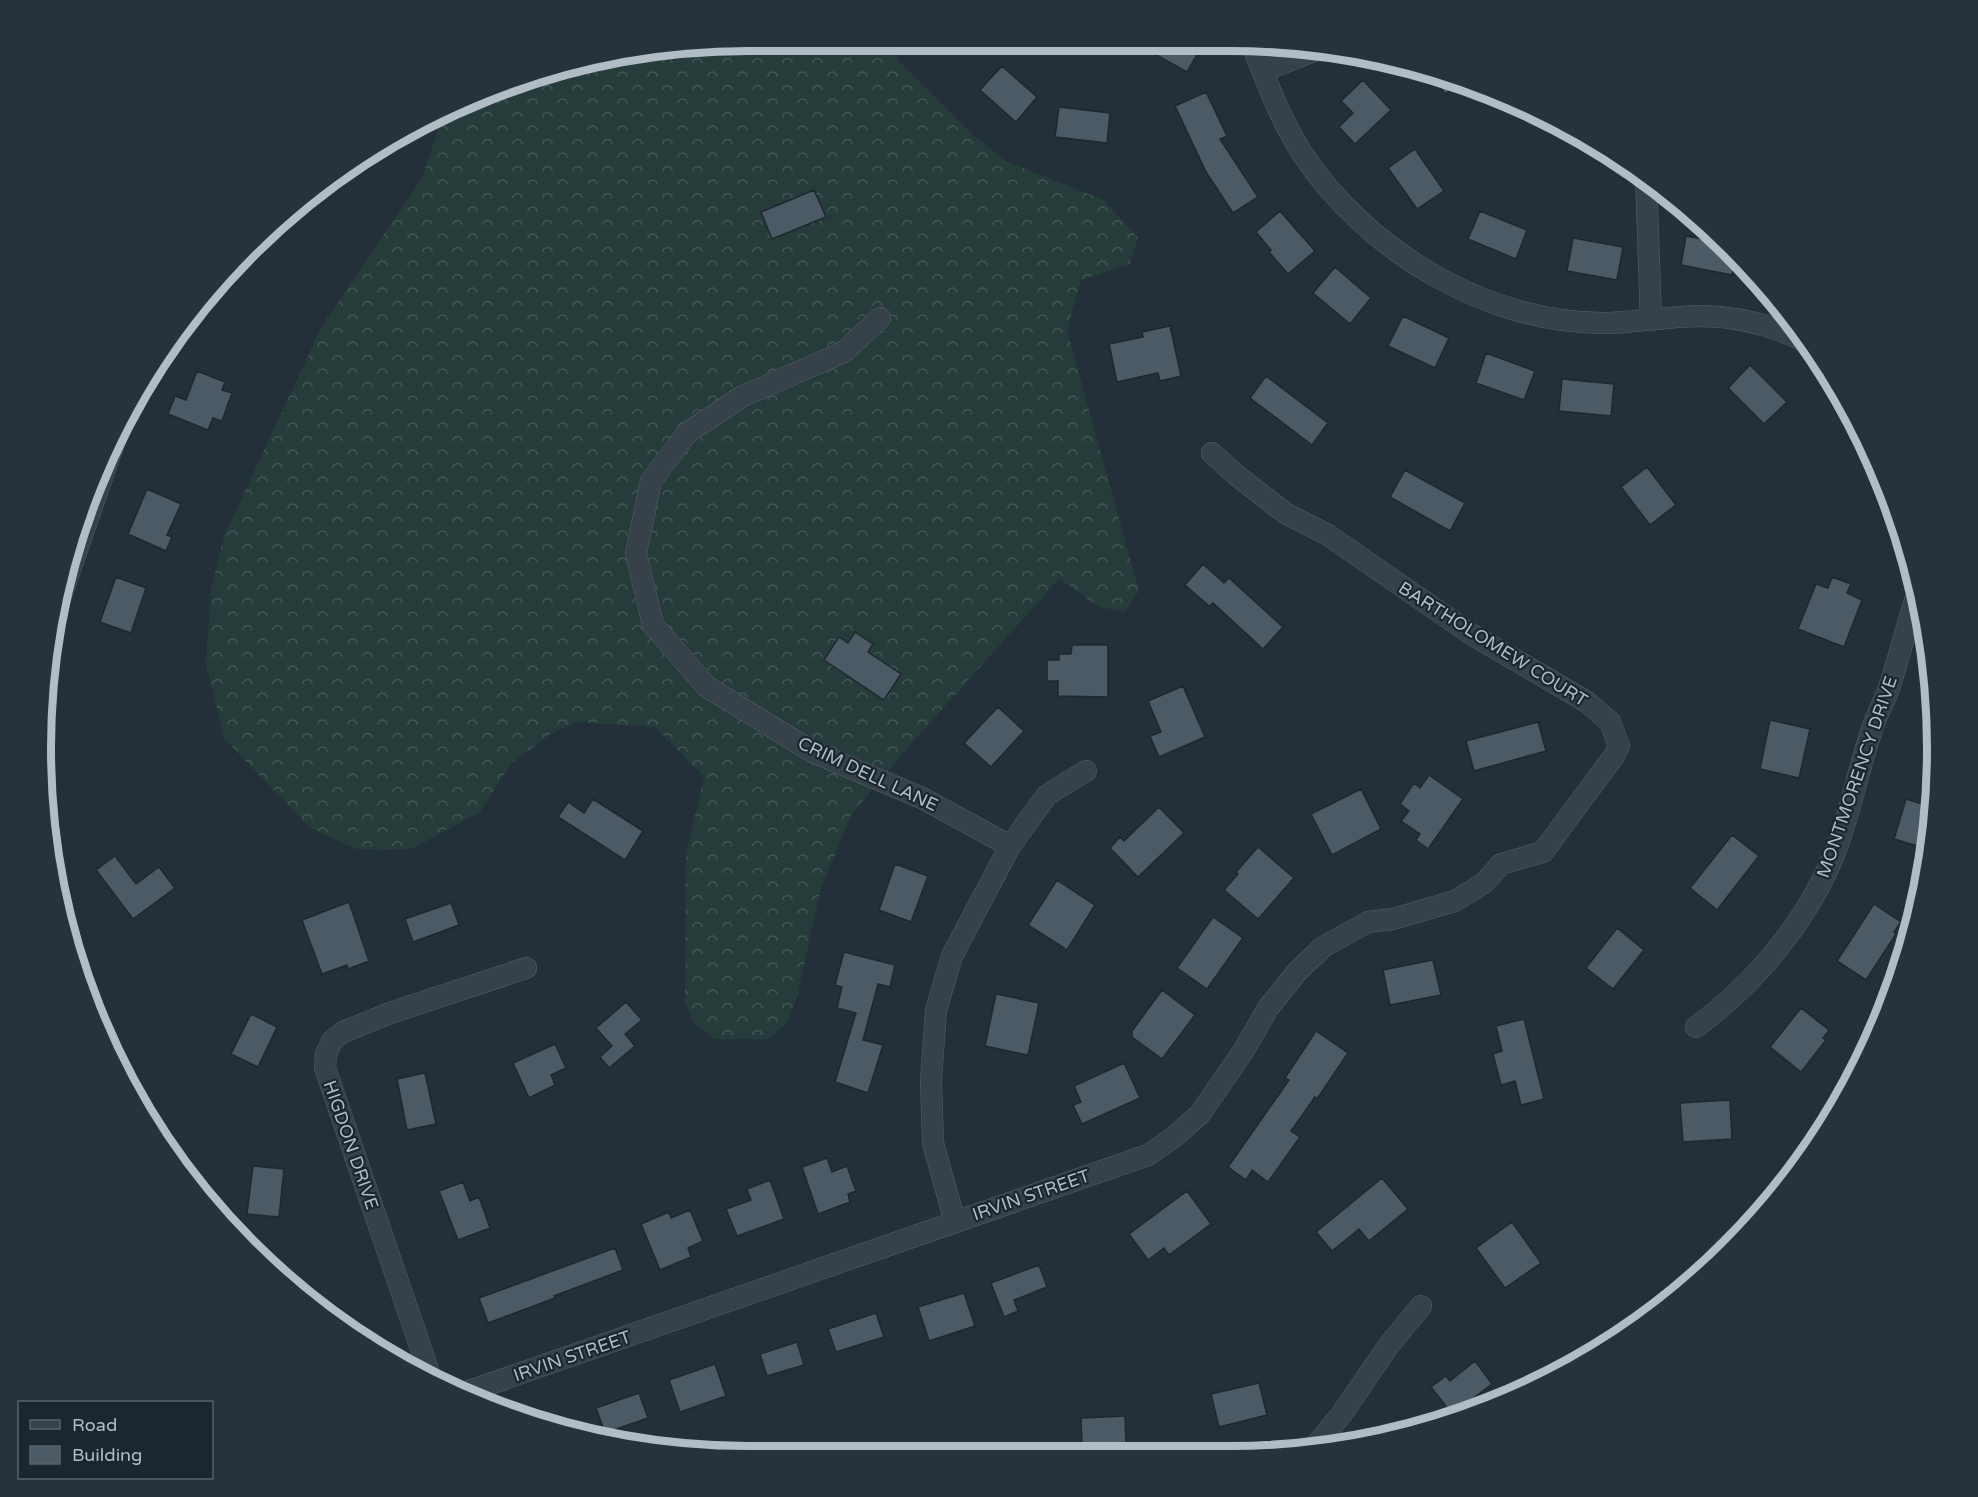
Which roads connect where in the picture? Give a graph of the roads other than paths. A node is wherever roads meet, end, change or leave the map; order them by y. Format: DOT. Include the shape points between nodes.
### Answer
graph roads {
  1 [pos="1255,52"];
  2 [pos="1303,55"];
  3 [pos="1263,71"];
  4 [pos="1646,190"];
  5 [pos="880,318"];
  6 [pos="1651,320"];
  7 [pos="1791,336"];
  8 [pos="1212,453"];
  9 [pos="1913,608"];
  10 [pos="1086,771"];
  11 [pos="1010,846"];
  12 [pos="1501,864"];
  13 [pos="526,968"];
  14 [pos="1696,1027"];
  15 [pos="955,1222"];
  16 [pos="1421,1306"];
  17 [pos="427,1367"];
  18 [pos="474,1389"];
  19 [pos="1320,1440"];
  1 -- 3 [label="street"];
  2 -- 3 [label="street"];
  3 -- 6 [label="street" via="1282,119 1324,184 1381,240 1414,264 1482,298 1535,314 1607,323"];
  4 -- 6 [label="street"];
  5 -- 11 [label="street, CRIM DELL LANE" via="844,352 741,397 687,434 651,480 636,554 653,625 707,687 813,752 922,798"];
  6 -- 7 [label="street" via="1703,316 1735,319"];
  8 -- 12 [label="street, BARTHOLOMEW COURT" via="1285,513 1328,535 1471,634 1587,702 1610,722 1619,746 1614,756 1543,852"];
  9 -- 14 [label="street, MONTMORENCY DRIVE" via="1823,880 1778,948 1750,981"];
  10 -- 11 [label="street" via="1047,795"];
  11 -- 15 [label="street" via="952,956 936,1010 931,1080 933,1143"];
  12 -- 15 [label="street, IRVIN STREET" via="1484,882 1455,902 1368,922 1323,947 1268,1008 1200,1114 1149,1155"];
  13 -- 17 [label="street, HIGDON DRIVE" via="343,1032 332,1041 326,1054 325,1068"];
  15 -- 18 [label="street, IRVIN STREET"];
  16 -- 19 [label="street"];
}
